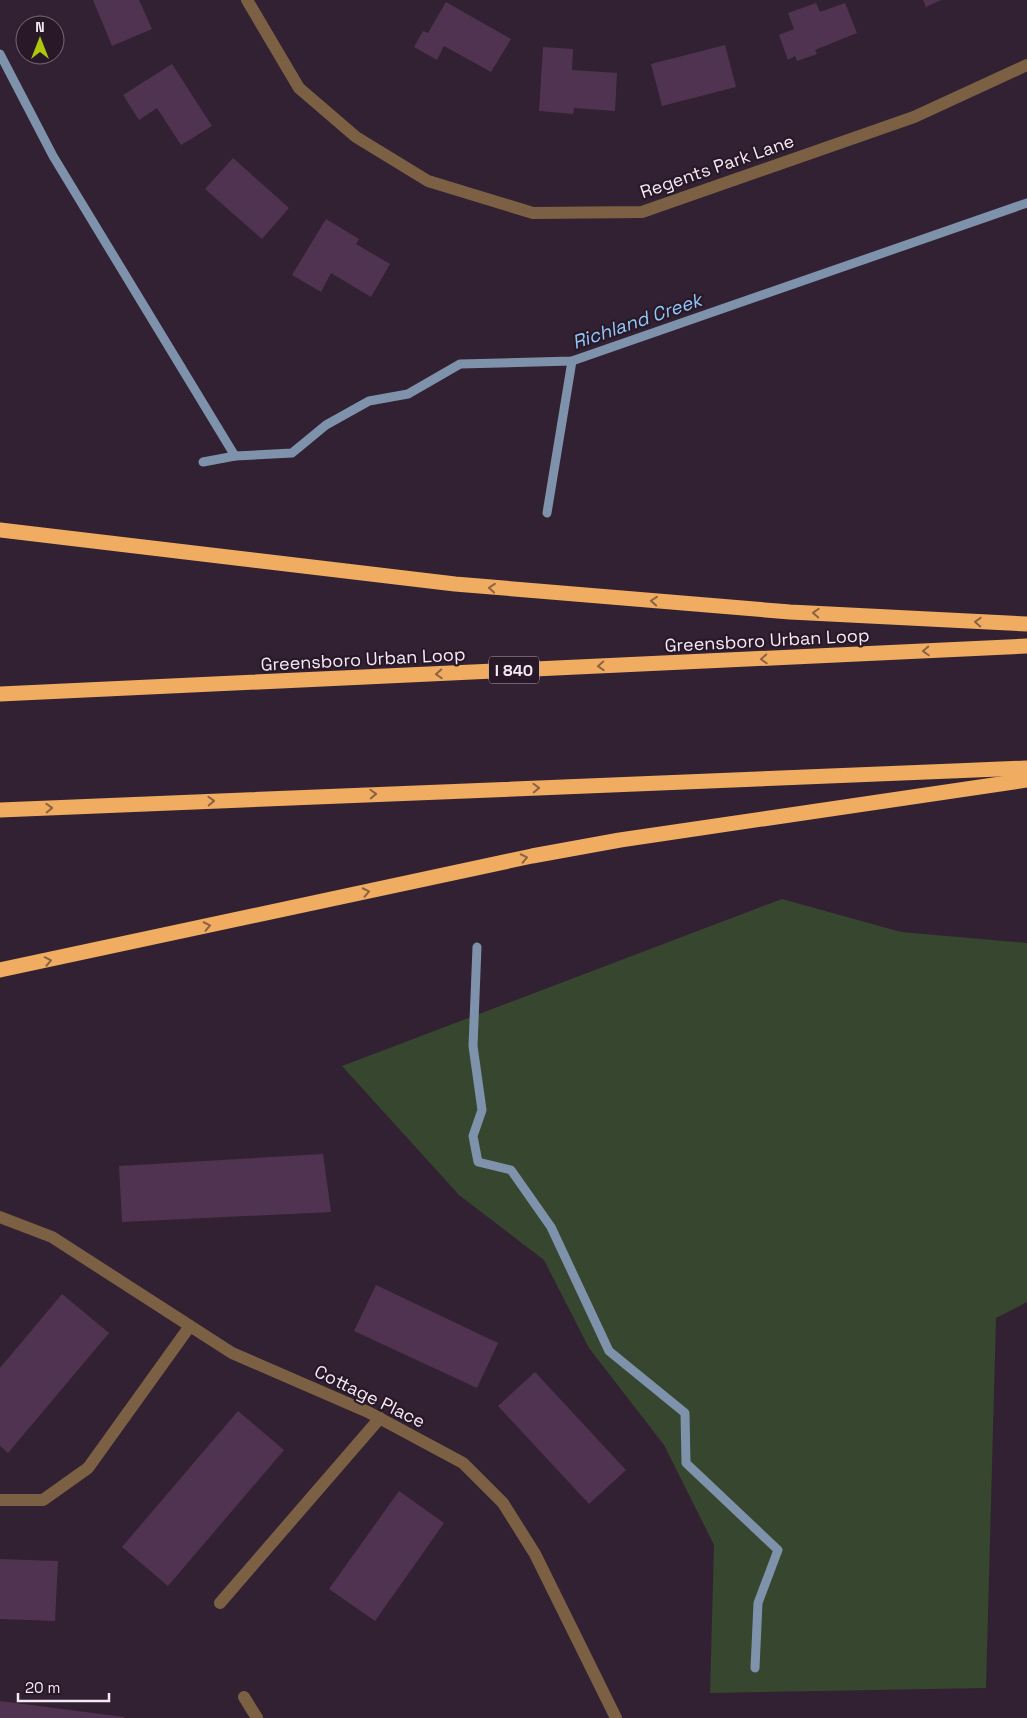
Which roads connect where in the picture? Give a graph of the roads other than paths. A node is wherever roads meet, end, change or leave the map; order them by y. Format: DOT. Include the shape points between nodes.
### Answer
graph roads {
  1 [pos="247,0"];
  2 [pos="1027,65"];
  3 [pos="0,530"];
  4 [pos="1027,624"];
  5 [pos="1027,646"];
  6 [pos="0,694"];
  7 [pos="1027,768"];
  8 [pos="1027,780"];
  9 [pos="0,810"];
  10 [pos="0,970"];
  11 [pos="0,1217"];
  12 [pos="190,1326"];
  13 [pos="380,1418"];
  14 [pos="0,1500"];
  15 [pos="220,1603"];
  16 [pos="244,1697"];
  17 [pos="257,1718"];
  18 [pos="616,1718"];
  1 -- 2 [label="street, Regents Park Lane" via="299,88 356,137 428,181 533,213 642,212 914,116"];
  4 -- 3 [label="highway, one-way" via="790,612 455,584"];
  5 -- 6 [label="highway, Greensboro Urban Loop / I 840, one-way"];
  9 -- 7 [label="highway, one-way"];
  10 -- 8 [label="highway, one-way" via="532,856"];
  11 -- 12 [label="street, Cottage Place" via="52,1237"];
  12 -- 13 [label="street, Cottage Place" via="232,1353"];
  12 -- 14 [label="street" via="88,1468 43,1500"];
  13 -- 15 [label="street"];
  13 -- 18 [label="street, Cottage Place" via="464,1463 503,1503 535,1554"];
  16 -- 17 [label="street"];
}
